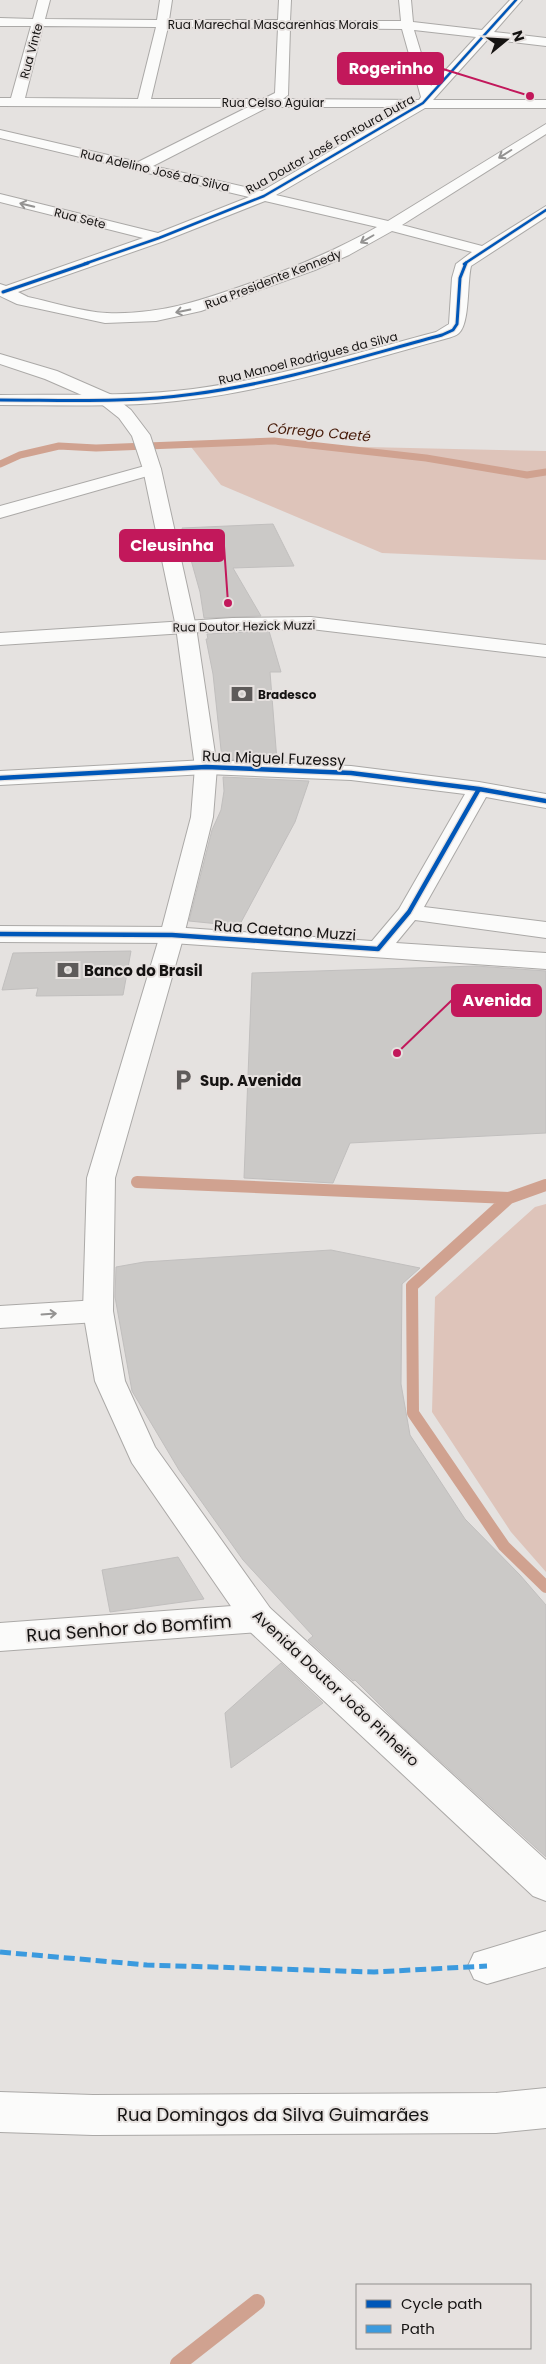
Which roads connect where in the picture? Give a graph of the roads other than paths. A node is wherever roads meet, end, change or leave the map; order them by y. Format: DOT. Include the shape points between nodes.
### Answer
graph roads {
  1 [pos="44,0"];
  2 [pos="166,0"];
  3 [pos="285,0"];
  4 [pos="405,0"];
  5 [pos="516,0"];
  6 [pos="0,22"];
  7 [pos="38,22"];
  8 [pos="163,23"];
  9 [pos="285,23"];
  10 [pos="407,25"];
  11 [pos="486,35"];
  12 [pos="546,42"];
  13 [pos="425,100"];
  14 [pos="0,102"];
  15 [pos="17,102"];
  16 [pos="144,102"];
  17 [pos="265,102"];
  18 [pos="546,104"];
  19 [pos="546,128"];
  20 [pos="0,134"];
  21 [pos="140,167"];
  22 [pos="264,196"];
  23 [pos="0,198"];
  24 [pos="546,210"];
  25 [pos="390,226"];
  26 [pos="159,238"];
  27 [pos="485,251"];
  28 [pos="2,290"];
  29 [pos="0,359"];
  30 [pos="106,399"];
  31 [pos="0,400"];
  32 [pos="151,467"];
  33 [pos="0,512"];
  34 [pos="186,627"];
  35 [pos="0,639"];
  36 [pos="546,651"];
  37 [pos="206,767"];
  38 [pos="0,778"];
  39 [pos="479,789"];
  40 [pos="546,801"];
  41 [pos="409,912"];
  42 [pos="445,916"];
  43 [pos="546,930"];
  44 [pos="0,934"];
  45 [pos="172,935"];
  46 [pos="378,949"];
  47 [pos="431,953"];
  48 [pos="546,961"];
  49 [pos="98,1310"];
  50 [pos="0,1317"];
  51 [pos="258,1618"];
  52 [pos="0,1637"];
  53 [pos="546,1884"];
  54 [pos="546,1949"];
  55 [pos="487,1966"];
  56 [pos="546,2108"];
  57 [pos="0,2112"];
  1 -- 7 [label="street, Rua Vinte"];
  2 -- 8 [label="street"];
  3 -- 9 [label="street"];
  4 -- 10 [label="street"];
  5 -- 11 [label="street, Rua Doutor José Fontoura Dutra"];
  6 -- 7 [label="street, Rua Marechal Mascarenhas Morais"];
  7 -- 8 [label="street, Rua Marechal Mascarenhas Morais"];
  7 -- 15 [label="street, Rua Vinte"];
  8 -- 9 [label="street, Rua Marechal Mascarenhas Morais"];
  8 -- 16 [label="street"];
  9 -- 10 [label="street, Rua Marechal Mascarenhas Morais"];
  9 -- 17 [label="street" via="282,91 278,97"];
  10 -- 11 [label="street, Rua Marechal Mascarenhas Morais"];
  10 -- 13 [label="street"];
  11 -- 12 [label="street, Rua Marechal Mascarenhas Morais"];
  11 -- 13 [label="street, Rua Doutor José Fontoura Dutra"];
  13 -- 17 [label="street, Rua Celso Aguiar"];
  13 -- 18 [label="street, Rua Celso Aguiar"];
  13 -- 22 [label="street, Rua Doutor José Fontoura Dutra"];
  14 -- 15 [label="street, Rua Celso Aguiar"];
  15 -- 16 [label="street, Rua Celso Aguiar"];
  16 -- 17 [label="street, Rua Celso Aguiar"];
  17 -- 21 [label="street"];
  19 -- 25 [label="street, Rua Presidente Kennedy, one-way"];
  20 -- 21 [label="street, Rua Adelino José da Silva"];
  21 -- 22 [label="street, Rua Adelino José da Silva"];
  22 -- 25 [label="street, Rua Adelino José da Silva"];
  22 -- 26 [label="street, Rua Doutor José Fontoura Dutra"];
  26 -- 23 [label="street, Rua Sete, one-way"];
  24 -- 27 [label="street, Rua Manoel Rodrigues da Silva"];
  25 -- 27 [label="street, Rua Adelino José da Silva"];
  25 -- 28 [label="street, Rua Presidente Kennedy, one-way" via="310,267 195,308 156,316 90,316 24,301"];
  26 -- 28 [label="street, Rua Doutor José Fontoura Dutra"];
  27 -- 30 [label="street, Rua Manoel Rodrigues da Silva" via="464,264 457,324 442,335 250,384 147,399"];
  29 -- 30 [label="street, Avenida Doutor João Pinheiro" via="51,375"];
  30 -- 31 [label="street, Rua Manoel Rodrigues da Silva"];
  30 -- 32 [label="street, Avenida Doutor João Pinheiro" via="125,414 141,435"];
  32 -- 33 [label="street"];
  32 -- 34 [label="street, Avenida Doutor João Pinheiro"];
  34 -- 35 [label="street, Rua Doutor Hezick Muzzi"];
  34 -- 36 [label="street, Rua Doutor Hezick Muzzi" via="311,623"];
  34 -- 37 [label="street, Avenida Doutor João Pinheiro"];
  37 -- 38 [label="street, Rua Miguel Fuzessy"];
  37 -- 39 [label="street, Rua Miguel Fuzessy" via="351,774"];
  37 -- 45 [label="street, Avenida Doutor João Pinheiro" via="202,816"];
  39 -- 40 [label="street, Rua Miguel Fuzessy"];
  39 -- 41 [label="street"];
  41 -- 42 [label="street"];
  41 -- 46 [label="street"];
  42 -- 43 [label="street"];
  42 -- 47 [label="street"];
  44 -- 45 [label="street, Rua Caetano Muzzi"];
  45 -- 46 [label="street, Rua Caetano Muzzi"];
  45 -- 49 [label="street, Avenida Doutor João Pinheiro" via="101,1178"];
  46 -- 47 [label="street, Rua Caetano Muzzi"];
  47 -- 48 [label="street, Rua Caetano Muzzi"];
  50 -- 49 [label="street, one-way"];
  49 -- 51 [label="street, Avenida Doutor João Pinheiro" via="110,1381 143,1454"];
  51 -- 52 [label="street, Rua Senhor do Bomfim"];
  51 -- 53 [label="street, Avenida Doutor João Pinheiro"];
  54 -- 55 [label="street"];
  56 -- 57 [label="street, Rua Domingos da Silva Guimarães" via="487,2113 93,2115"];
}
